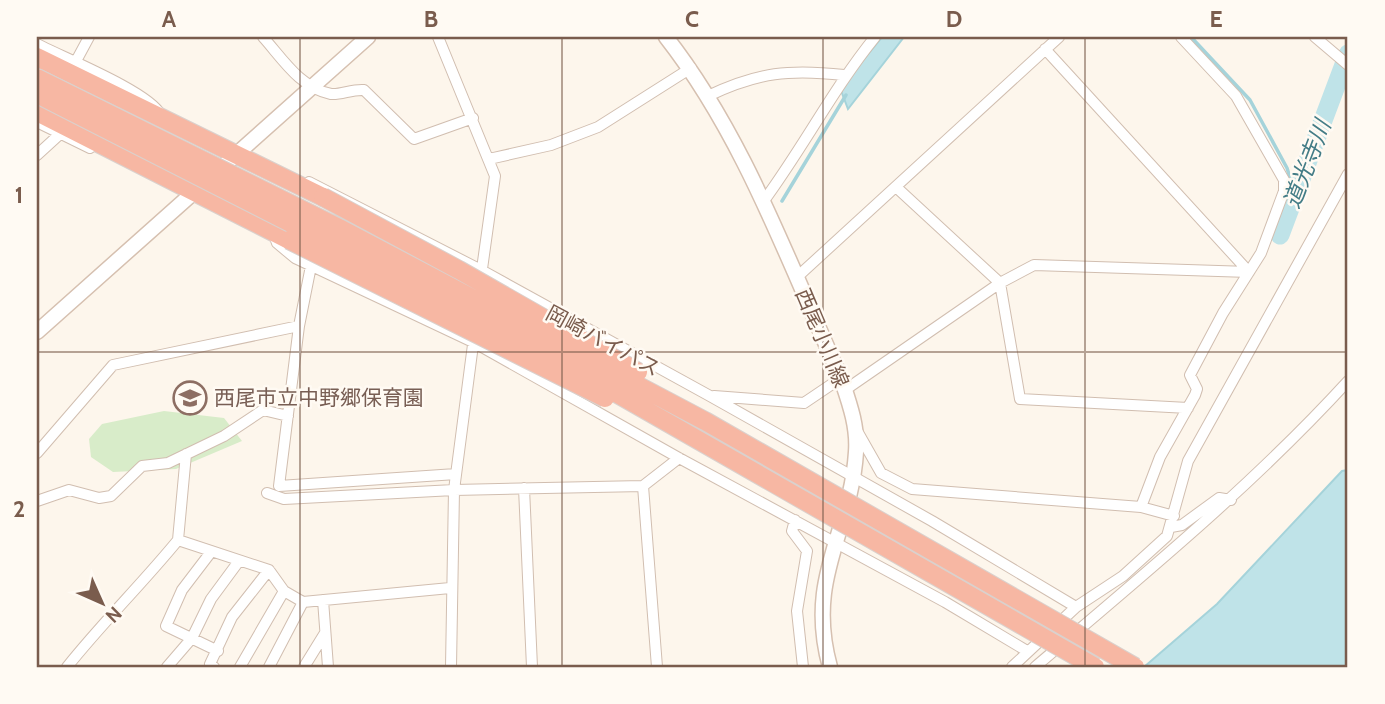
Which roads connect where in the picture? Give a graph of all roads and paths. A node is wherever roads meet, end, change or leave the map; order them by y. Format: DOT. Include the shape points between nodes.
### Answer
graph roads {
  1 [pos="89,37"];
  2 [pos="263,37"];
  3 [pos="368,37"];
  4 [pos="438,37"];
  5 [pos="666,37"];
  6 [pos="875,37"];
  7 [pos="1059,37"];
  8 [pos="1181,37"];
  9 [pos="1315,37"];
  10 [pos="37,44"];
  11 [pos="1045,48"];
  12 [pos="37,57"];
  13 [pos="75,63"];
  14 [pos="1344,63"];
  15 [pos="691,68"];
  16 [pos="844,75"];
  17 [pos="37,78"];
  18 [pos="312,87"];
  19 [pos="37,94"];
  20 [pos="708,96"];
  21 [pos="37,112"];
  22 [pos="155,115"];
  23 [pos="474,118"];
  24 [pos="37,122"];
  25 [pos="60,134"];
  26 [pos="37,155"];
  27 [pos="236,155"];
  28 [pos="489,159"];
  29 [pos="273,173"];
  30 [pos="157,174"];
  31 [pos="1348,174"];
  32 [pos="896,187"];
  33 [pos="193,191"];
  34 [pos="763,202"];
  35 [pos="273,230"];
  36 [pos="312,266"];
  37 [pos="481,270"];
  38 [pos="1249,272"];
  39 [pos="796,278"];
  40 [pos="1000,283"];
  41 [pos="299,326"];
  42 [pos="37,332"];
  43 [pos="473,342"];
  44 [pos="1348,381"];
  45 [pos="843,384"];
  46 [pos="710,396"];
  47 [pos="1188,408"];
  48 [pos="288,416"];
  49 [pos="660,417"];
  50 [pos="705,421"];
  51 [pos="856,428"];
  52 [pos="37,453"];
  53 [pos="186,454"];
  54 [pos="679,458"];
  55 [pos="456,474"];
  56 [pos="853,476"];
  57 [pos="643,486"];
  58 [pos="524,488"];
  59 [pos="454,490"];
  60 [pos="267,493"];
  61 [pos="1231,500"];
  62 [pos="37,501"];
  63 [pos="1141,507"];
  64 [pos="1174,516"];
  65 [pos="795,520"];
  66 [pos="1171,527"];
  67 [pos="178,540"];
  68 [pos="834,540"];
  69 [pos="211,552"];
  70 [pos="240,561"];
  71 [pos="269,570"];
  72 [pos="450,588"];
  73 [pos="284,591"];
  74 [pos="323,600"];
  75 [pos="303,602"];
  76 [pos="1076,607"];
  77 [pos="325,633"];
  78 [pos="192,638"];
  79 [pos="218,651"];
  80 [pos="1027,652"];
  81 [pos="210,666"];
  82 [pos="67,667"];
  83 [pos="167,667"];
  84 [pos="240,667"];
  85 [pos="269,667"];
  86 [pos="304,667"];
  87 [pos="328,667"];
  88 [pos="451,667"];
  89 [pos="532,667"];
  90 [pos="657,667"];
  91 [pos="803,667"];
  92 [pos="830,667"];
  93 [pos="1012,667"];
  94 [pos="1035,667"];
  95 [pos="1094,667"];
  96 [pos="1135,667"];
  1 -- 13 [label="street"];
  2 -- 18 [label="street"];
  3 -- 18 [label="main road"];
  4 -- 23 [label="street"];
  5 -- 15 [label="main road, 西尾小川線"];
  6 -- 16 [label="street"];
  7 -- 11 [label="street"];
  8 -- 38 [label="street" via="1236,96 1284,180 1261,253"];
  9 -- 14 [label="street"];
  10 -- 13 [label="street"];
  11 -- 32 [label="street"];
  11 -- 38 [label="street"];
  12 -- 22 [label="highway"];
  13 -- 22 [label="street" via="153,103"];
  15 -- 20 [label="main road, 西尾小川線"];
  15 -- 28 [label="street" via="598,127 551,145"];
  16 -- 20 [label="street" via="809,71 766,75 743,79"];
  16 -- 34 [label="street"];
  17 -- 50 [label="highway, 岡崎バイパス, bridge" via="339,228"];
  18 -- 23 [label="street" via="333,94 364,90 414,139"];
  18 -- 27 [label="main road"];
  19 -- 49 [label="highway, 岡崎バイパス, bridge" via="355,253"];
  20 -- 34 [label="main road, 西尾小川線"];
  21 -- 30 [label="highway"];
  22 -- 27 [label="highway"];
  23 -- 28 [label="street"];
  24 -- 25 [label="street"];
  25 -- 26 [label="street"];
  25 -- 30 [label="street" via="139,173"];
  27 -- 29 [label="highway"];
  27 -- 33 [label="main road"];
  28 -- 37 [label="street" via="495,176"];
  29 -- 37 [label="street" via="324,187"];
  29 -- 50 [label="highway, bridge" via="572,334 699,409"];
  30 -- 33 [label="highway"];
  31 -- 64 [label="street" via="1188,461"];
  32 -- 39 [label="street"];
  32 -- 40 [label="street"];
  33 -- 35 [label="highway"];
  33 -- 42 [label="main road"];
  34 -- 39 [label="main road, 西尾小川線"];
  35 -- 36 [label="street" via="277,243"];
  35 -- 49 [label="highway, bridge" via="645,417"];
  36 -- 41 [label="street"];
  36 -- 43 [label="street"];
  37 -- 43 [label="street"];
  37 -- 46 [label="street"];
  38 -- 40 [label="street" via="1045,262"];
  38 -- 47 [label="street" via="1190,375 1197,390"];
  39 -- 45 [label="main road, 西尾小川線"];
  40 -- 45 [label="street"];
  40 -- 47 [label="street" via="1020,399"];
  41 -- 48 [label="street"];
  41 -- 52 [label="street" via="113,365"];
  43 -- 54 [label="street"];
  43 -- 55 [label="street"];
  44 -- 61 [label="street" via="1290,445"];
  45 -- 46 [label="street" via="804,403"];
  45 -- 51 [label="main road, 西尾小川線"];
  46 -- 56 [label="street"];
  47 -- 63 [label="street" via="1160,457"];
  48 -- 53 [label="street" via="263,410"];
  48 -- 55 [label="street" via="279,486"];
  49 -- 95 [label="highway, 岡崎バイパス, bridge"];
  50 -- 96 [label="highway, 岡崎バイパス, bridge"];
  51 -- 56 [label="main road, 西尾小川線"];
  51 -- 63 [label="street" via="881,473 912,489"];
  53 -- 62 [label="street" via="169,463 142,466 111,496 99,498 69,490"];
  53 -- 67 [label="street"];
  54 -- 57 [label="street"];
  54 -- 65 [label="street"];
  55 -- 59 [label="street"];
  56 -- 68 [label="main road, 西尾小川線"];
  56 -- 76 [label="street"];
  57 -- 58 [label="street"];
  57 -- 90 [label="street"];
  58 -- 59 [label="street"];
  58 -- 89 [label="street"];
  59 -- 60 [label="street" via="284,499"];
  59 -- 72 [label="street"];
  61 -- 66 [label="street" via="1219,498 1182,525"];
  61 -- 94 [label="street"];
  63 -- 64 [label="street"];
  64 -- 66 [label="street"];
  65 -- 68 [label="street"];
  65 -- 91 [label="street" via="792,531 807,551 797,611"];
  66 -- 76 [label="street" via="1123,576"];
  67 -- 69 [label="street"];
  67 -- 82 [label="street"];
  68 -- 80 [label="street"];
  68 -- 92 [label="main road, 西尾小川線" via="821,603"];
  69 -- 70 [label="street"];
  69 -- 78 [label="street" via="182,590 166,626"];
  70 -- 71 [label="street"];
  70 -- 78 [label="street" via="211,599"];
  71 -- 73 [label="street"];
  71 -- 79 [label="street" via="232,617"];
  72 -- 74 [label="street"];
  72 -- 88 [label="street"];
  73 -- 75 [label="street"];
  73 -- 84 [label="street"];
  74 -- 75 [label="street"];
  74 -- 77 [label="street"];
  75 -- 85 [label="street"];
  76 -- 80 [label="street"];
  77 -- 86 [label="street"];
  77 -- 87 [label="street"];
  78 -- 79 [label="street"];
  78 -- 83 [label="street"];
  79 -- 81 [label="street"];
  80 -- 93 [label="street"];
}
